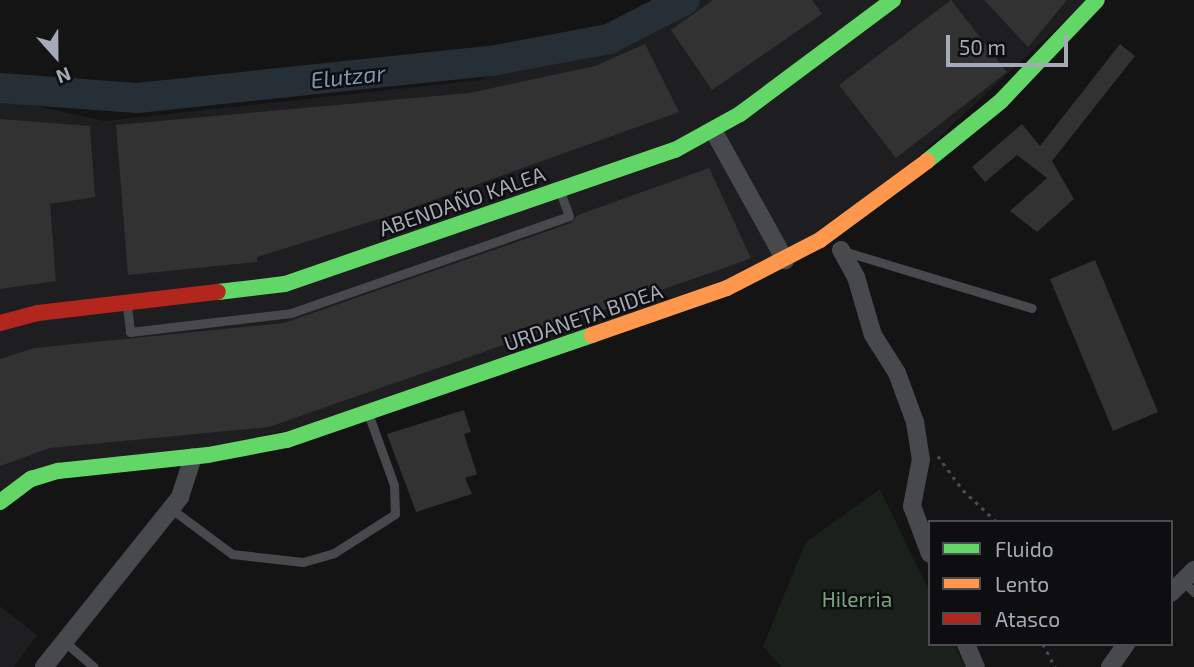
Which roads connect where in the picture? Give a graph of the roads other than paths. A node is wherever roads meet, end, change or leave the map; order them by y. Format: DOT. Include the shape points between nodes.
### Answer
graph roads {
  1 [pos="893,0"];
  2 [pos="1097,0"];
  3 [pos="713,130"];
  4 [pos="559,190"];
  5 [pos="828,235"];
  6 [pos="841,250"];
  7 [pos="785,260"];
  8 [pos="127,304"];
  9 [pos="1032,308"];
  10 [pos="0,323"];
  11 [pos="368,414"];
  12 [pos="193,457"];
  13 [pos="0,502"];
  14 [pos="170,508"];
  15 [pos="928,549"];
  16 [pos="65,642"];
  17 [pos="967,646"];
  18 [pos="1125,646"];
  19 [pos="44,667"];
  20 [pos="94,667"];
  21 [pos="976,667"];
  22 [pos="1110,667"];
  1 -- 3 [label="street, ABENDAÑO KALEA"];
  2 -- 5 [label="street, URDANETA BIDEA" via="1001,101"];
  3 -- 4 [label="street, ABENDAÑO KALEA" via="675,150"];
  3 -- 7 [label="street"];
  4 -- 8 [label="street, ABENDAÑO KALEA" via="285,284"];
  4 -- 8 [label="lane" via="569,216 291,313 130,332"];
  5 -- 6 [label="lane"];
  5 -- 7 [label="street, URDANETA BIDEA"];
  6 -- 9 [label="lane"];
  6 -- 15 [label="street" via="856,276 873,335 897,373 919,436 912,506"];
  7 -- 11 [label="street, URDANETA BIDEA" via="694,300"];
  8 -- 10 [label="street, ABENDAÑO KALEA" via="38,313"];
  11 -- 12 [label="street, URDANETA BIDEA" via="287,440"];
  11 -- 14 [label="lane" via="394,485 395,514 334,553 303,562 232,554"];
  12 -- 13 [label="street, URDANETA BIDEA" via="58,471 31,479"];
  12 -- 14 [label="street" via="180,497"];
  14 -- 16 [label="street"];
  16 -- 19 [label="street"];
  16 -- 20 [label="lane"];
  17 -- 21 [label="street"];
  18 -- 22 [label="street"];
}
